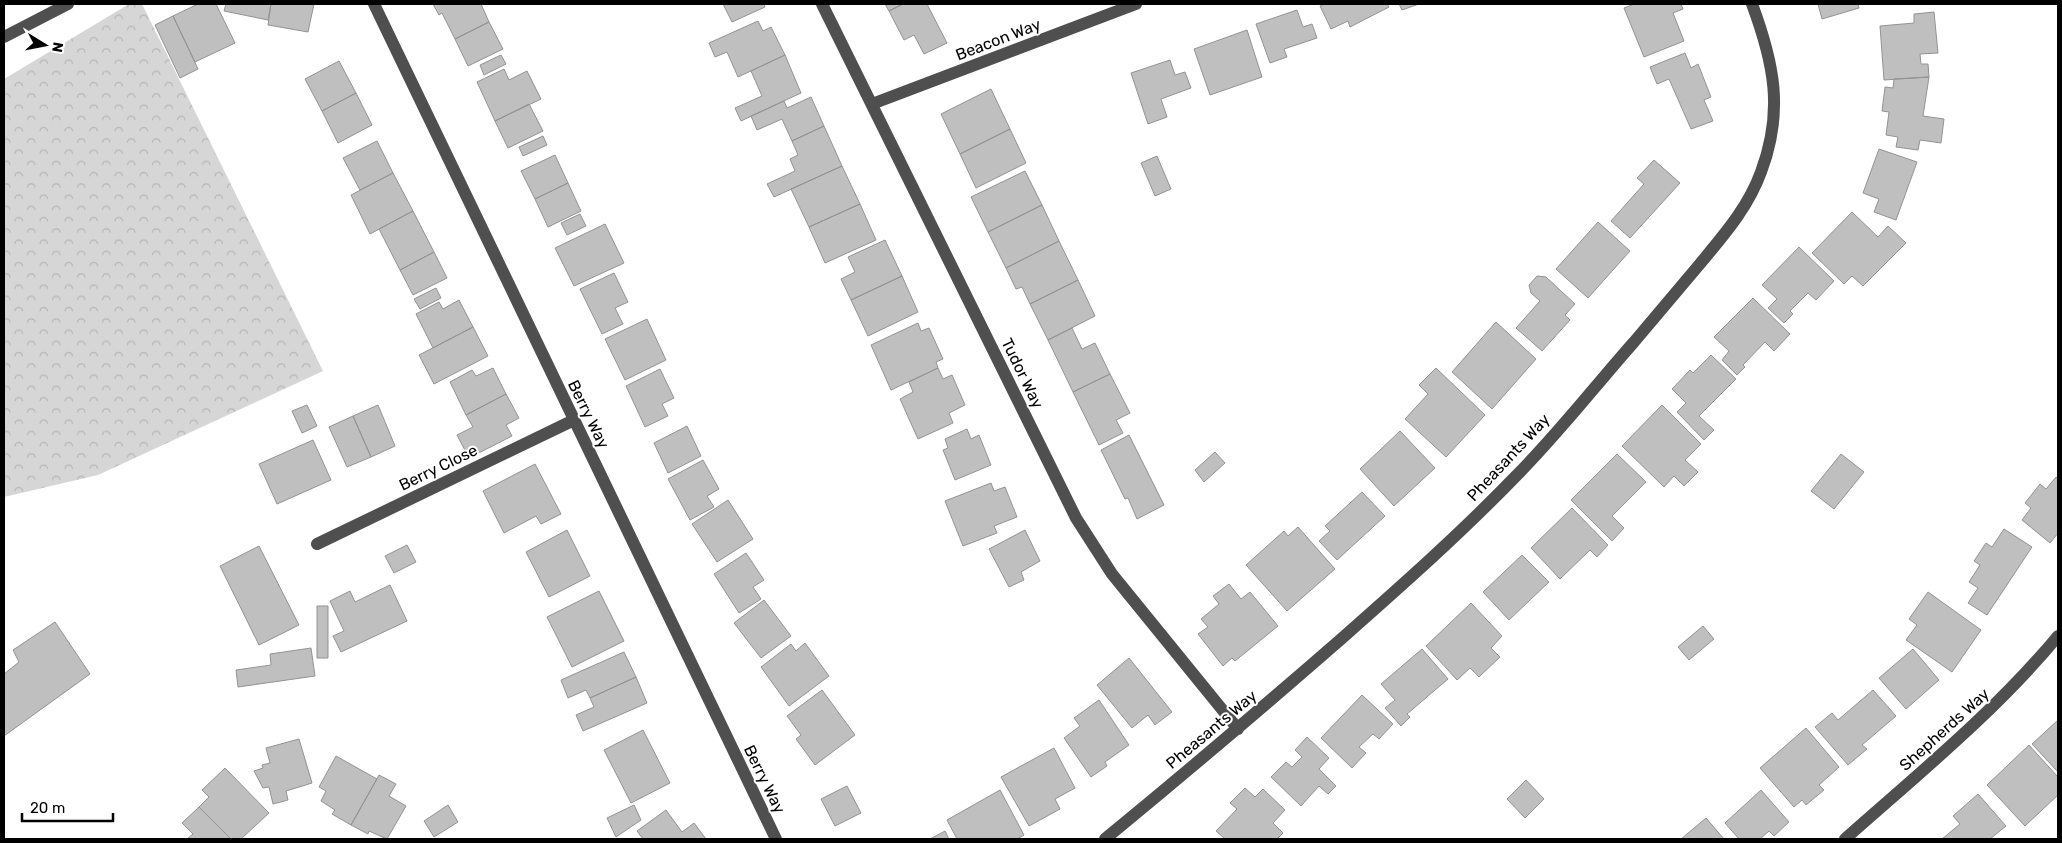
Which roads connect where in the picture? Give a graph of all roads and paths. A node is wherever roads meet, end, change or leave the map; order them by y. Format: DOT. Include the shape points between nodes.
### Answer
graph roads {
  1 [pos="68,4"];
  2 [pos="374,4"];
  3 [pos="822,4"];
  4 [pos="1136,4"];
  5 [pos="1752,4"];
  6 [pos="4,37"];
  7 [pos="872,104"];
  8 [pos="574,420"];
  9 [pos="317,544"];
  10 [pos="2058,636"];
  11 [pos="1238,729"];
  12 [pos="776,839"];
  13 [pos="1105,839"];
  14 [pos="1845,839"];
  1 -- 6 [label="street"];
  2 -- 8 [label="street, Berry Way"];
  3 -- 7 [label="street, Tudor Way"];
  4 -- 7 [label="street, Beacon Way"];
  5 -- 11 [label="street, Pheasants Way" via="1772,66 1776,95 1770,145 1761,172 1749,201 1731,227 1517,475 1421,570"];
  7 -- 11 [label="street, Tudor Way" via="1076,518 1112,574"];
  8 -- 9 [label="street, Berry Close"];
  8 -- 12 [label="street, Berry Way"];
  10 -- 14 [label="street, Shepherds Way" via="1981,719"];
  11 -- 13 [label="street, Pheasants Way"];
}
